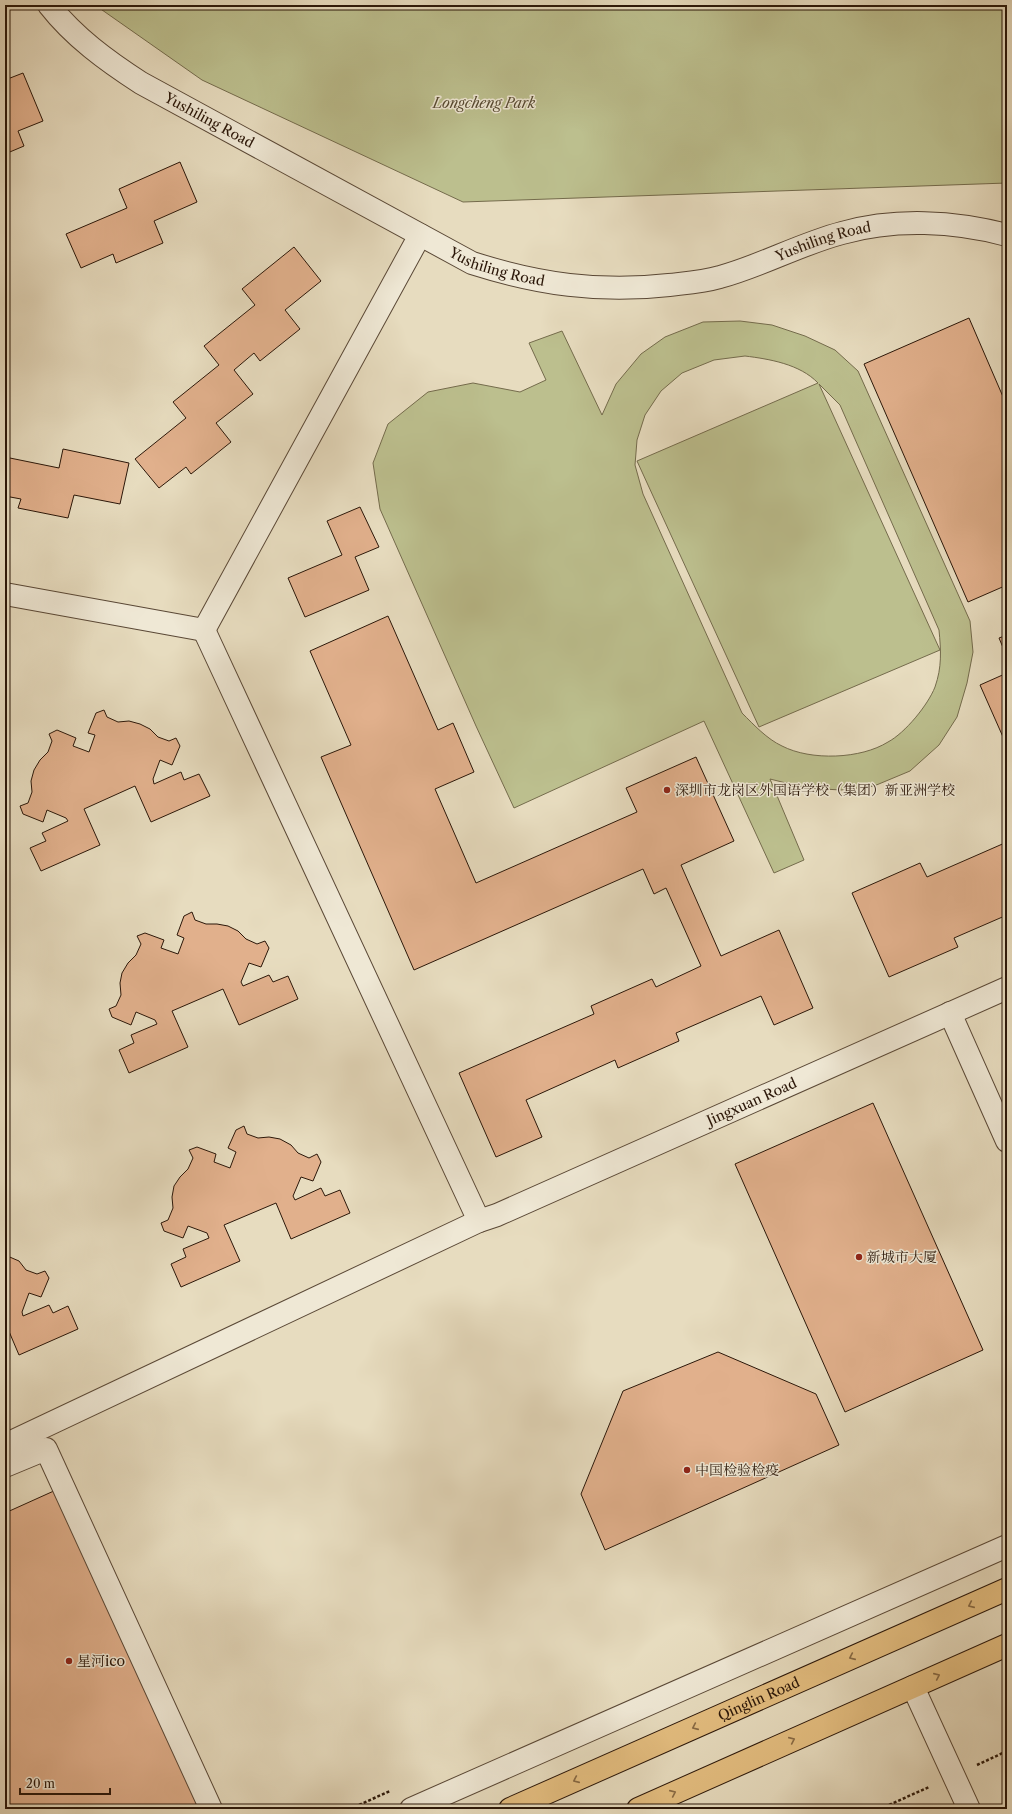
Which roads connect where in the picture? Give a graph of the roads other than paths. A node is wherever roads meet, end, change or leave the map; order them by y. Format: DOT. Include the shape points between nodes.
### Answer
graph roads {
  1 [pos="49,5"];
  2 [pos="420,234"];
  3 [pos="1007,235"];
  4 [pos="5,594"];
  5 [pos="204,630"];
  6 [pos="1007,988"];
  7 [pos="950,1013"];
  8 [pos="1007,1141"];
  9 [pos="488,1218"];
  10 [pos="5,1445"];
  11 [pos="5,1466"];
  12 [pos="1007,1546"];
  13 [pos="1007,1589"];
  14 [pos="1007,1645"];
  15 [pos="913,1687"];
  16 [pos="211,1809"];
  17 [pos="411,1809"];
  18 [pos="510,1809"];
  19 [pos="638,1809"];
  20 [pos="969,1809"];
  1 -- 2 [label="street, Yushiling Road" via="81,39 110,63 141,83"];
  2 -- 3 [label="street, Yushiling Road" via="472,263 506,274 541,282 612,289 677,284 720,277 842,233 879,226 916,223 954,224"];
  2 -- 5 [label="street"];
  4 -- 5 [label="street"];
  5 -- 9 [label="street"];
  6 -- 7 [label="street, Jingxuan Road"];
  7 -- 8 [label="street"];
  7 -- 9 [label="street, Jingxuan Road"];
  9 -- 10 [label="street, Jingxuan Road"];
  11 -- 16 [label="street" via="46,1449"];
  12 -- 17 [label="street"];
  13 -- 18 [label="main road, Qinglin Road, one-way"];
  15 -- 14 [label="main road, one-way"];
  19 -- 15 [label="main road, one-way"];
  15 -- 20 [label="street"];
}
